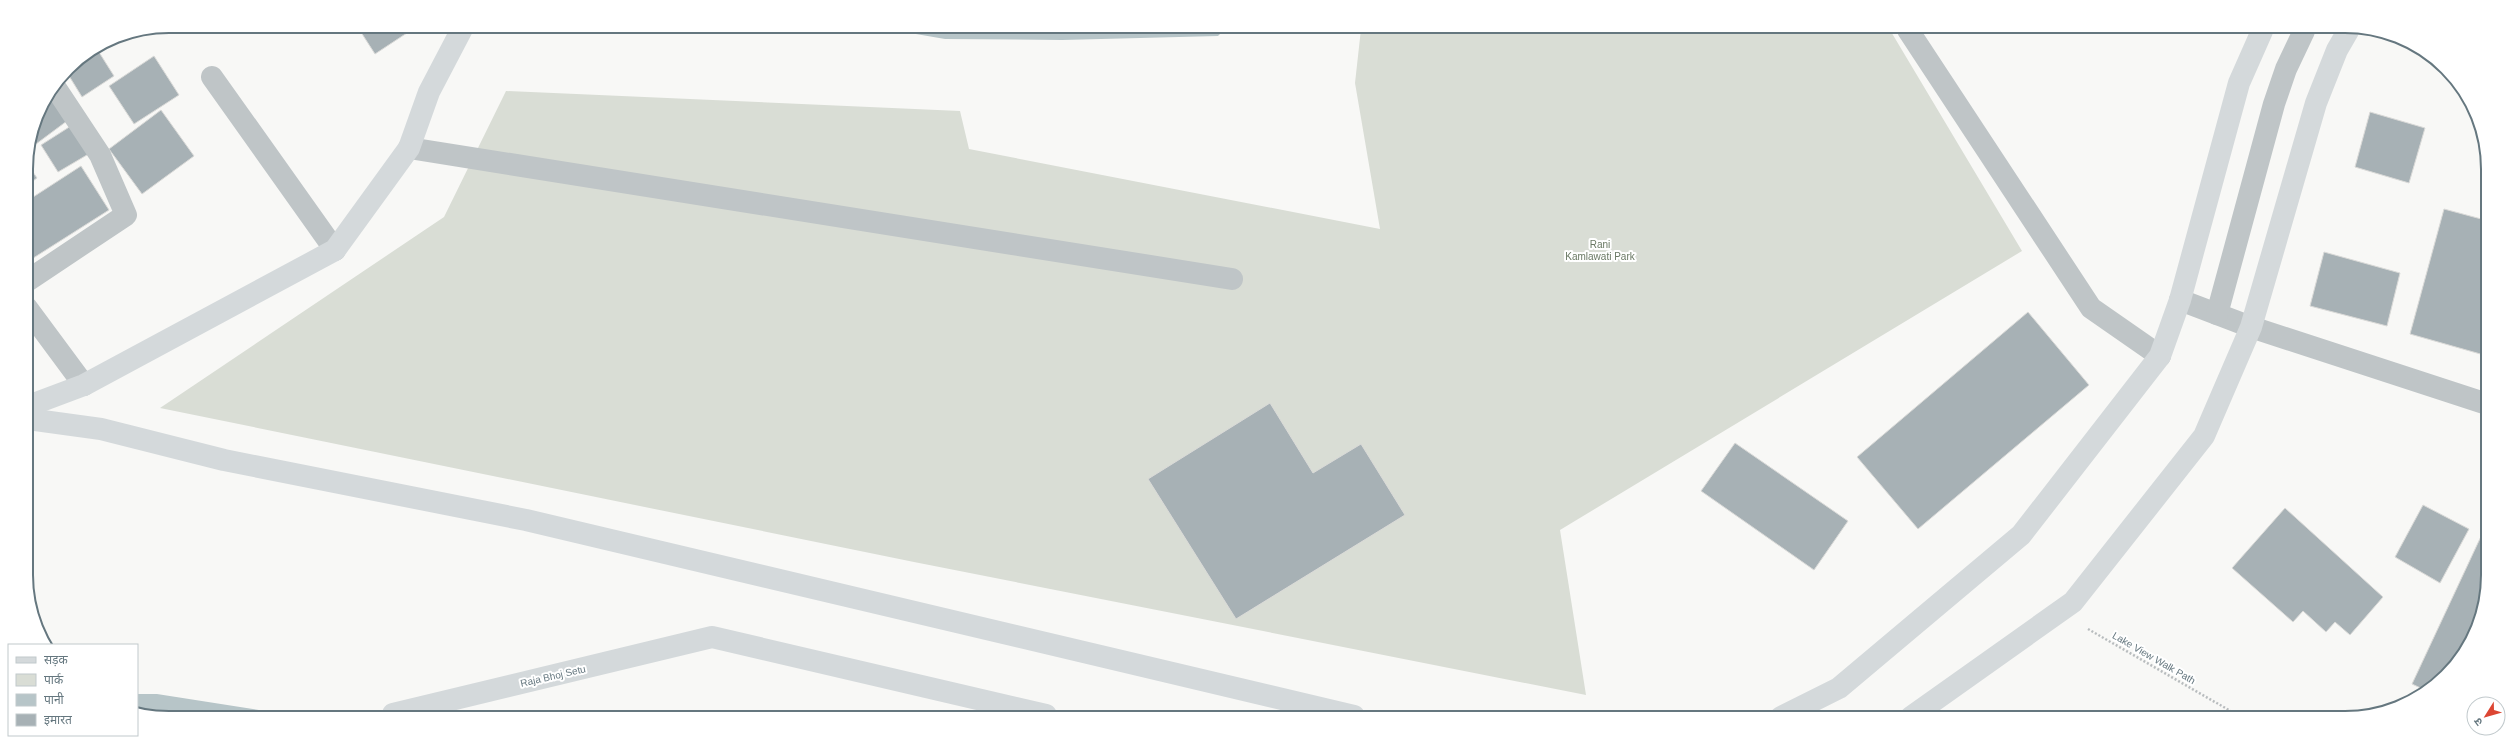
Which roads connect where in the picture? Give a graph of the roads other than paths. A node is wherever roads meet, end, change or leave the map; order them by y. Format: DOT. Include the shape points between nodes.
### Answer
graph roads {
  1 [pos="460,33"];
  2 [pos="1910,33"];
  3 [pos="2261,33"];
  4 [pos="2303,33"];
  5 [pos="2347,33"];
  6 [pos="212,77"];
  7 [pos="58,91"];
  8 [pos="409,148"];
  9 [pos="335,250"];
  10 [pos="33,277"];
  11 [pos="1232,279"];
  12 [pos="2180,300"];
  13 [pos="2217,314"];
  14 [pos="33,316"];
  15 [pos="2251,327"];
  16 [pos="2160,356"];
  17 [pos="84,385"];
  18 [pos="2481,402"];
  19 [pos="33,404"];
  20 [pos="33,420"];
  21 [pos="405,711"];
  22 [pos="1029,711"];
  23 [pos="1333,711"];
  24 [pos="1791,711"];
  25 [pos="1919,711"];
  1 -- 8 [label="main road" via="429,92"];
  2 -- 16 [label="street" via="2091,308"];
  3 -- 12 [label="main road" via="2238,83"];
  4 -- 13 [label="street" via="2286,69 2274,104"];
  5 -- 15 [label="main road" via="2337,50 2316,103"];
  6 -- 9 [label="street"];
  7 -- 10 [label="street" via="100,155 126,215"];
  8 -- 9 [label="main road"];
  8 -- 11 [label="street"];
  9 -- 17 [label="main road"];
  12 -- 13 [label="street"];
  12 -- 16 [label="main road"];
  13 -- 15 [label="street"];
  14 -- 17 [label="street"];
  15 -- 18 [label="street"];
  15 -- 25 [label="main road" via="2204,436 2073,602"];
  16 -- 24 [label="main road" via="2021,535 1839,688"];
  17 -- 19 [label="main road"];
  20 -- 23 [label="main road" via="101,429 224,460 526,520"];
  21 -- 22 [label="main road, Raja Bhoj Setu" via="712,637"];
}
